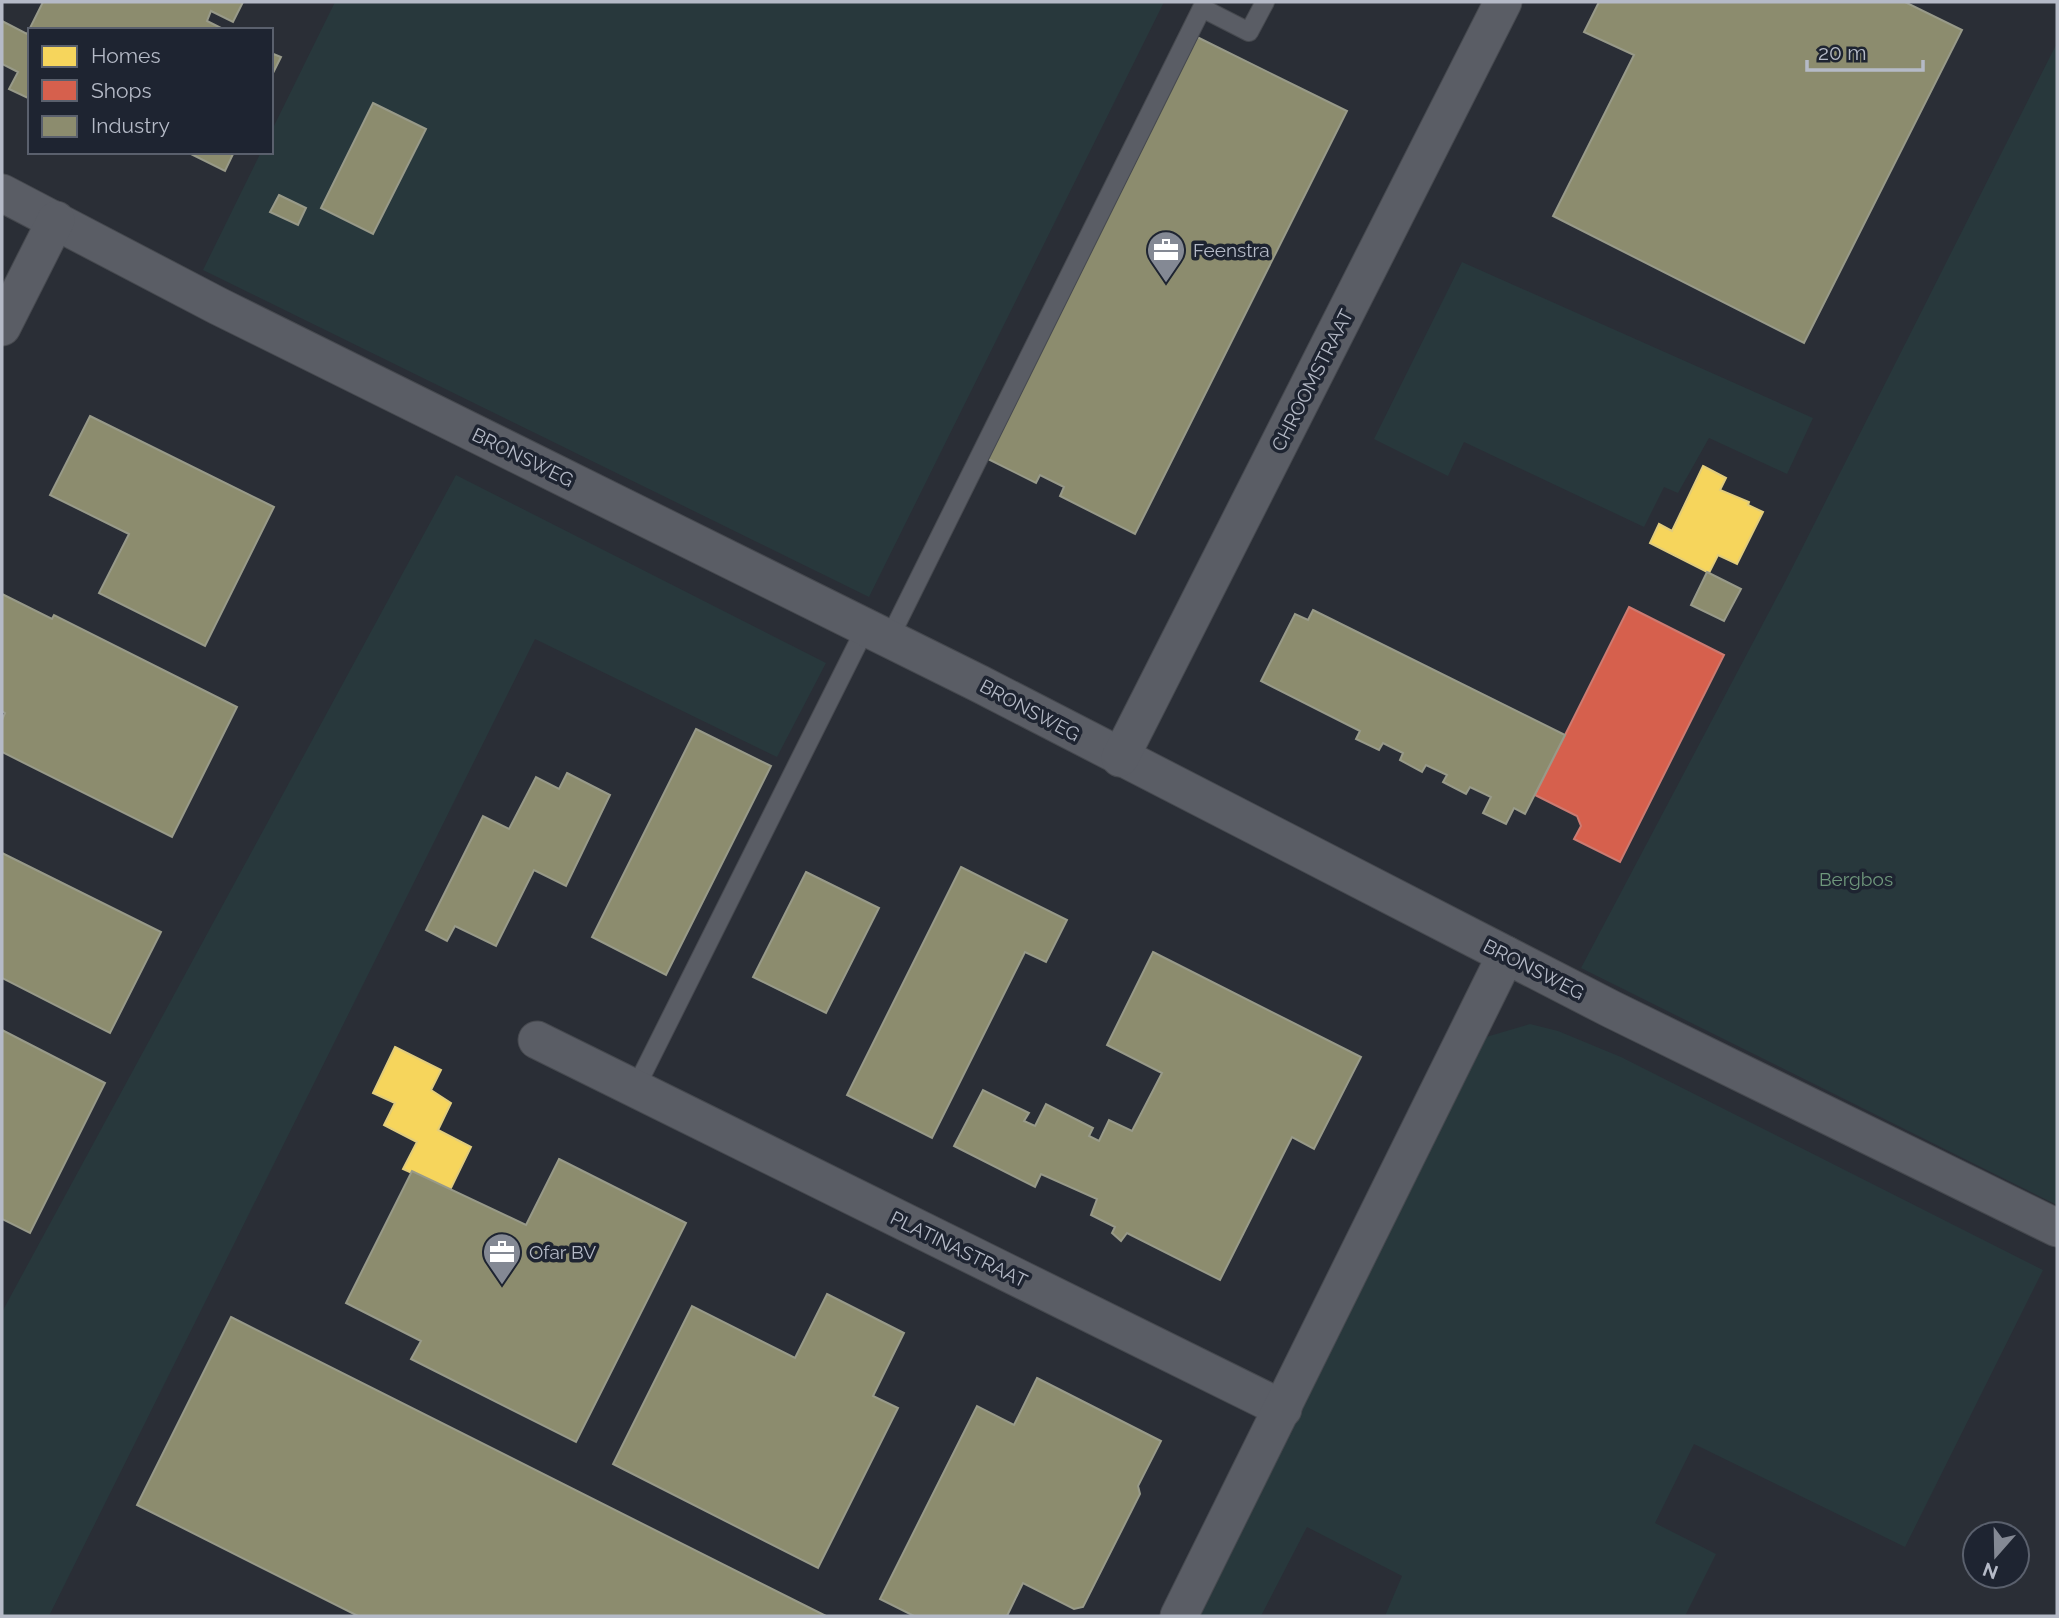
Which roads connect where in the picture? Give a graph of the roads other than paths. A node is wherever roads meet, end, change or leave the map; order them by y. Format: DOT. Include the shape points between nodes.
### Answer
graph roads {
  1 [pos="1265,2"];
  2 [pos="1503,2"];
  3 [pos="2,193"];
  4 [pos="56,220"];
  5 [pos="2,327"];
  6 [pos="878,633"];
  7 [pos="1120,758"];
  8 [pos="1506,955"];
  9 [pos="537,1040"];
  10 [pos="635,1089"];
  11 [pos="2057,1228"];
  12 [pos="1283,1409"];
  13 [pos="1179,1616"];
  1 -- 6 [label="lane" via="1249,32 1202,8"];
  2 -- 7 [label="street, CHROOMSTRAAT"];
  3 -- 4 [label="street, BRONSWEG"];
  4 -- 5 [label="street"];
  4 -- 6 [label="street, BRONSWEG" via="218,306"];
  6 -- 7 [label="street, BRONSWEG"];
  6 -- 10 [label="lane"];
  7 -- 8 [label="street, BRONSWEG"];
  8 -- 11 [label="street, BRONSWEG"];
  8 -- 12 [label="street"];
  9 -- 10 [label="street, PLATINASTRAAT"];
  10 -- 12 [label="street, PLATINASTRAAT"];
  12 -- 13 [label="street"];
}
